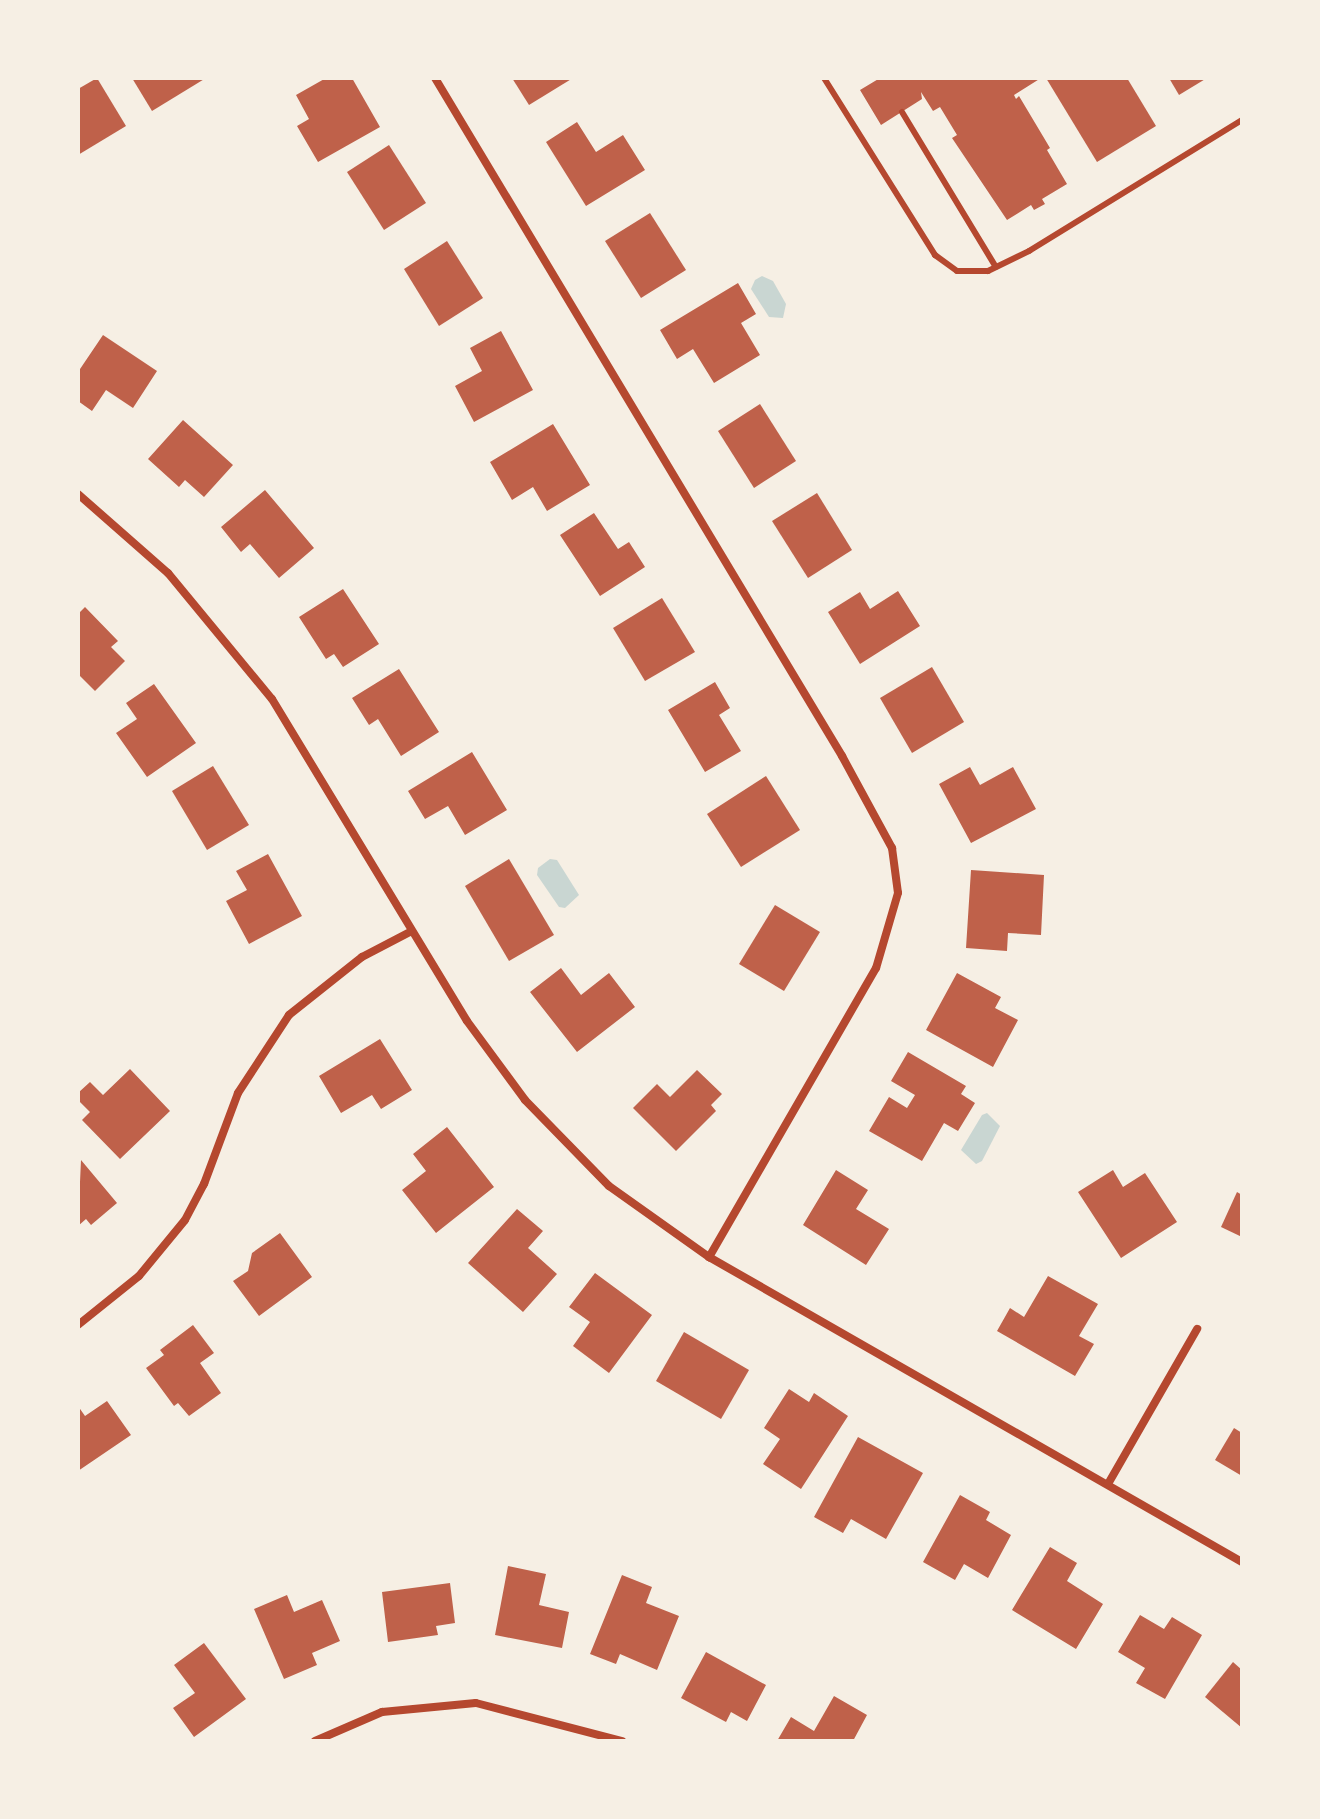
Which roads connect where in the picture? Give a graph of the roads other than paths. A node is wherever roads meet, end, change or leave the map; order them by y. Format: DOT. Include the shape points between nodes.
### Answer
graph roads {
  1 [pos="435,78"];
  2 [pos="824,78"];
  3 [pos="902,112"];
  4 [pos="1242,120"];
  5 [pos="996,267"];
  6 [pos="78,494"];
  7 [pos="410,932"];
  8 [pos="709,1257"];
  9 [pos="78,1325"];
  10 [pos="1197,1329"];
  11 [pos="1108,1484"];
  12 [pos="1242,1562"];
  13 [pos="315,1741"];
  14 [pos="622,1741"];
  1 -- 8 [label="street" via="827,730 892,848 898,893 876,968"];
  2 -- 5 [label="lane" via="935,255 957,271"];
  3 -- 5 [label="lane"];
  4 -- 5 [label="lane"];
  6 -- 7 [label="street" via="168,573 272,699"];
  7 -- 8 [label="street" via="525,1100 609,1186"];
  7 -- 9 [label="street" via="362,957 289,1015 238,1093 185,1220 139,1276"];
  8 -- 11 [label="street"];
  10 -- 11 [label="street"];
  11 -- 12 [label="street"];
  13 -- 14 [label="street" via="382,1712 476,1703"];
}
